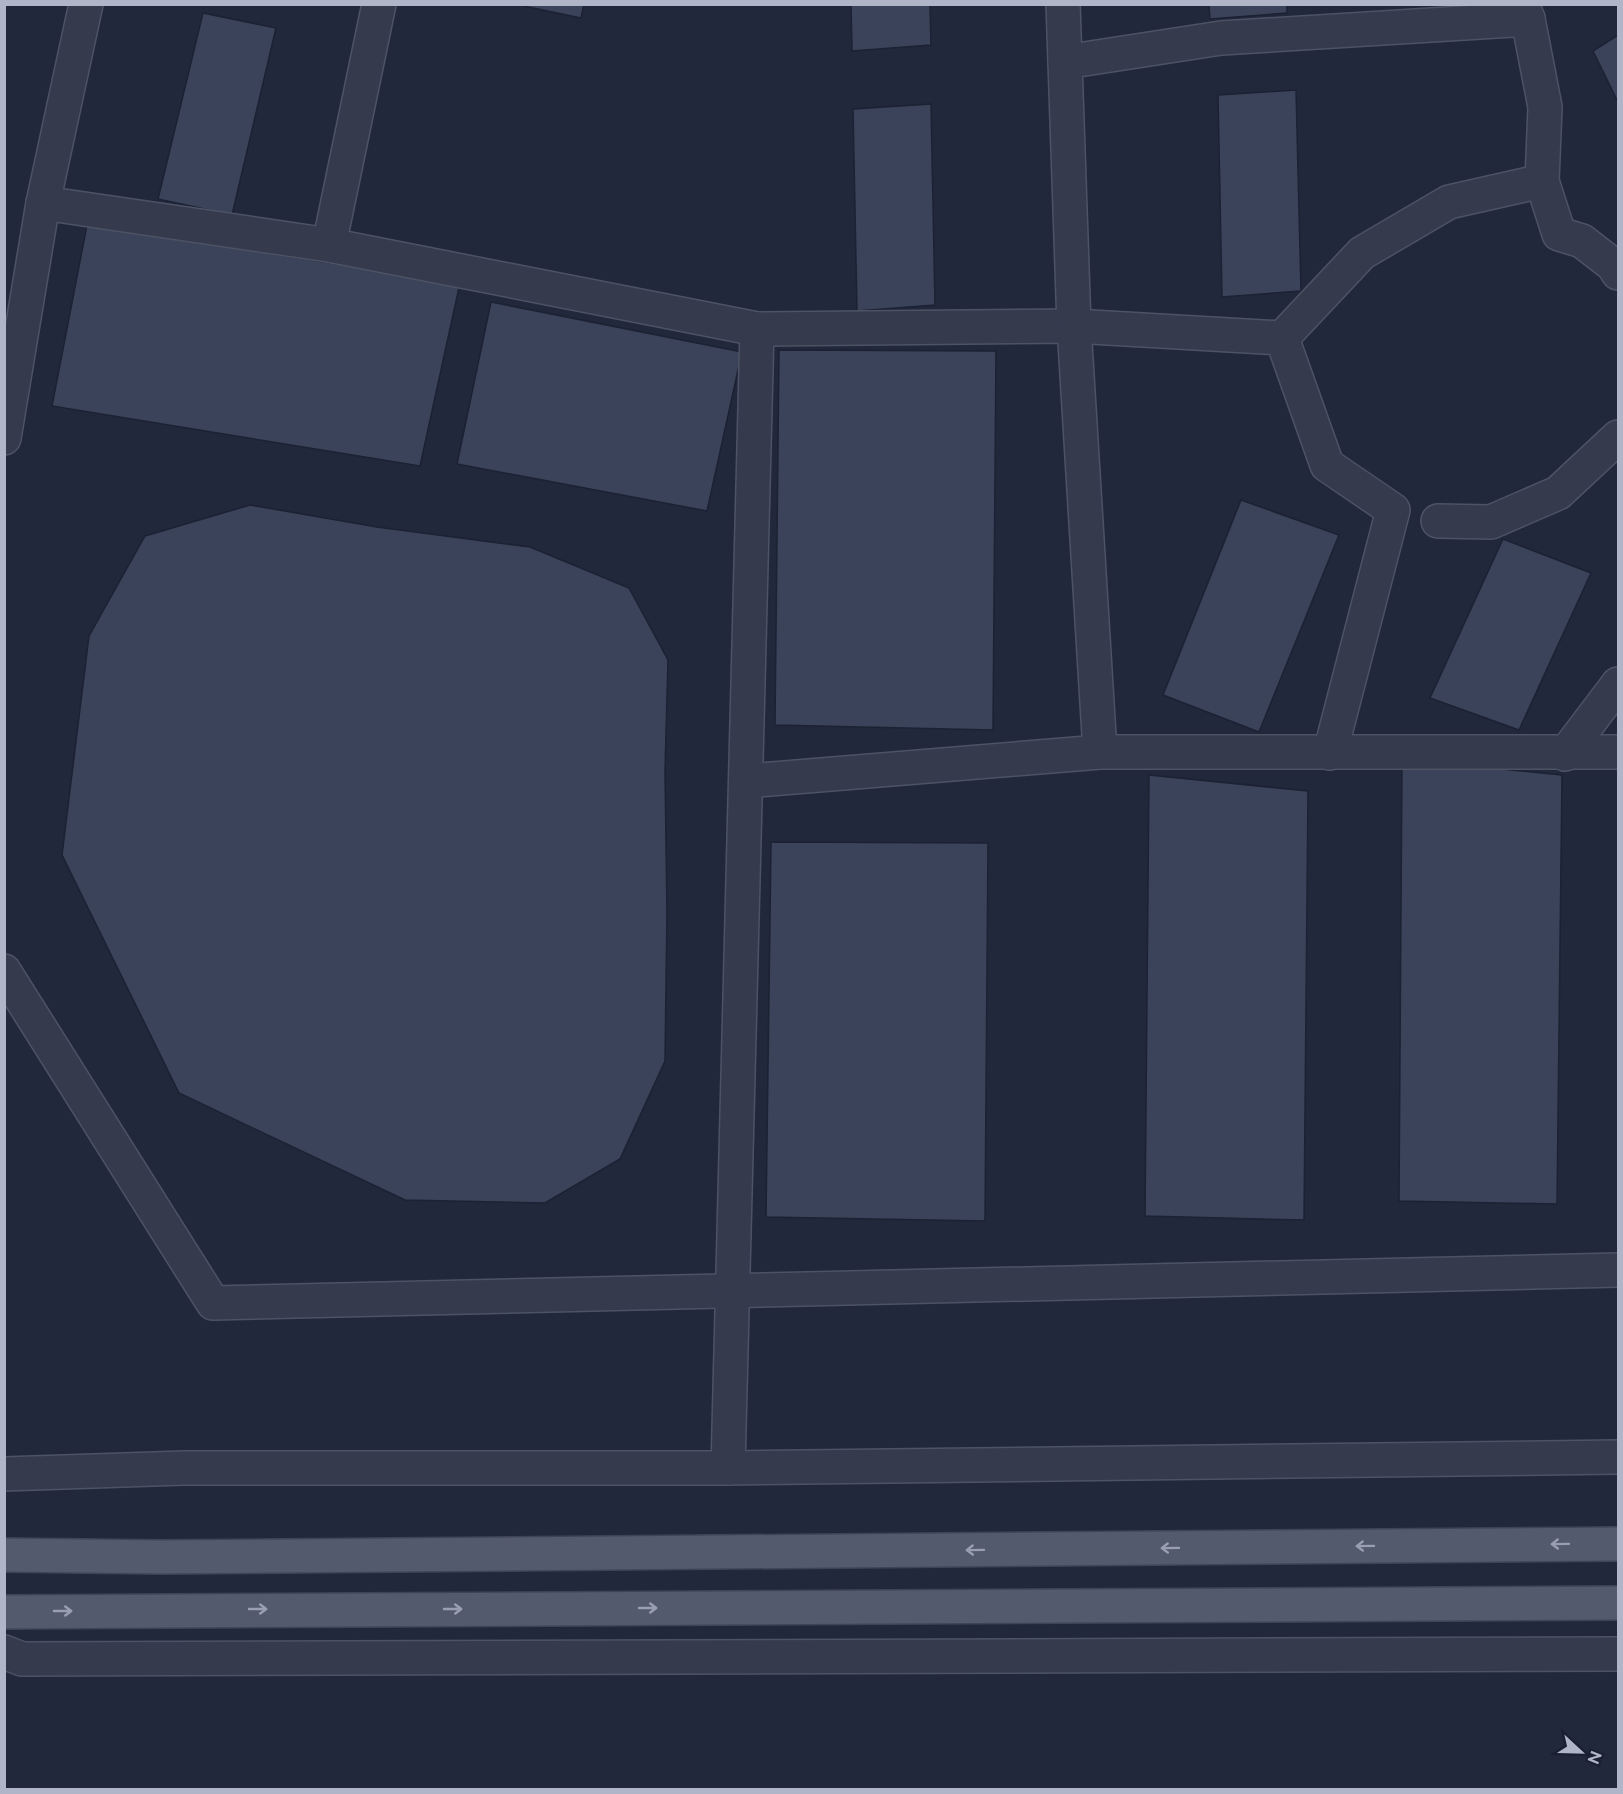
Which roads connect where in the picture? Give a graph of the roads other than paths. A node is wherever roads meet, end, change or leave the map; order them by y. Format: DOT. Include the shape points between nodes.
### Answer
graph roads {
  1 [pos="86,4"];
  2 [pos="379,4"];
  3 [pos="1063,4"];
  4 [pos="1525,12"];
  5 [pos="1065,62"];
  6 [pos="1542,181"];
  7 [pos="43,203"];
  8 [pos="329,245"];
  9 [pos="1618,273"];
  10 [pos="1074,326"];
  11 [pos="757,329"];
  12 [pos="1282,338"];
  13 [pos="1618,437"];
  14 [pos="4,438"];
  15 [pos="1438,521"];
  16 [pos="1618,684"];
  17 [pos="1100,752"];
  18 [pos="1618,752"];
  19 [pos="1330,753"];
  20 [pos="1565,754"];
  21 [pos="746,781"];
  22 [pos="4,971"];
  23 [pos="1618,1270"];
  24 [pos="733,1290"];
  25 [pos="1618,1457"];
  26 [pos="728,1468"];
  27 [pos="4,1474"];
  28 [pos="1618,1544"];
  29 [pos="4,1555"];
  30 [pos="1618,1603"];
  31 [pos="4,1612"];
  32 [pos="4,1652"];
  33 [pos="1618,1654"];
  1 -- 7 [label="street"];
  2 -- 8 [label="street"];
  3 -- 5 [label="street"];
  4 -- 5 [label="street" via="1221,38"];
  4 -- 6 [label="street" via="1545,107"];
  5 -- 10 [label="street"];
  6 -- 9 [label="street" via="1559,234 1582,242"];
  6 -- 12 [label="street" via="1449,202 1362,253"];
  7 -- 8 [label="street"];
  7 -- 14 [label="street"];
  8 -- 11 [label="street"];
  10 -- 11 [label="street"];
  10 -- 12 [label="street"];
  10 -- 17 [label="street"];
  11 -- 21 [label="street"];
  12 -- 19 [label="street" via="1327,465 1393,510"];
  13 -- 15 [label="street" via="1558,493 1491,522"];
  16 -- 20 [label="street"];
  17 -- 19 [label="street"];
  17 -- 21 [label="street"];
  18 -- 20 [label="street"];
  19 -- 20 [label="street"];
  21 -- 24 [label="street"];
  22 -- 24 [label="street" via="213,1303"];
  23 -- 24 [label="street"];
  24 -- 26 [label="street"];
  25 -- 26 [label="street"];
  26 -- 27 [label="street" via="184,1468"];
  28 -- 29 [label="main road, one-way" via="185,1557"];
  31 -- 30 [label="main road, one-way"];
  32 -- 33 [label="street" via="22,1659"];
}
